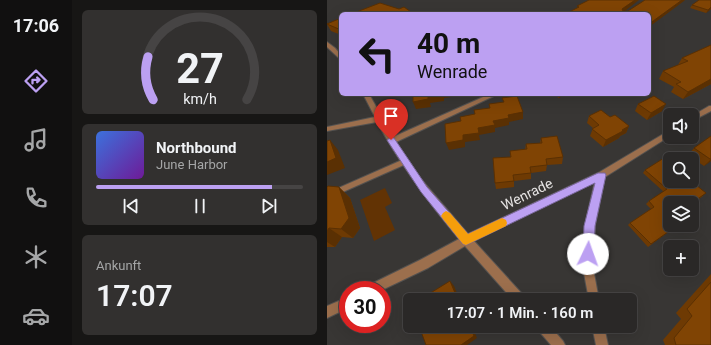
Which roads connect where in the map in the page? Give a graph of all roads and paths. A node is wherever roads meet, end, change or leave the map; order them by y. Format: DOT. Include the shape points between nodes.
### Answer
graph roads {
  1 [pos="327,44"];
  2 [pos="339,56"];
  3 [pos="367,96"];
  4 [pos="490,96"];
  5 [pos="711,108"];
  6 [pos="699,115"];
  7 [pos="379,119"];
  8 [pos="327,129"];
  9 [pos="663,137"];
  10 [pos="391,140"];
  11 [pos="404,162"];
  12 [pos="601,175"];
  13 [pos="327,196"];
  14 [pos="466,240"];
  15 [pos="389,281"];
  16 [pos="514,293"];
  17 [pos="593,293"];
  18 [pos="339,306"];
  19 [pos="327,312"];
  20 [pos="548,333"];
  21 [pos="600,333"];
  22 [pos="559,345"];
  23 [pos="602,345"];
  1 -- 2 [label="street"];
  3 -- 7 [label="street"];
  4 -- 10 [label="street"];
  5 -- 6 [label="street"];
  7 -- 8 [label="street"];
  7 -- 10 [label="street"];
  9 -- 12 [label="street, Wenrade"];
  10 -- 11 [label="street"];
  11 -- 13 [label="lane"];
  11 -- 14 [label="street"];
  12 -- 14 [label="street, Wenrade"];
  12 -- 17 [label="street" via="590,226 588,268"];
  14 -- 15 [label="street, Wenrade"];
  14 -- 16 [label="street"];
  18 -- 19 [label="street"];
  20 -- 22 [label="street"];
  21 -- 23 [label="street"];
}
